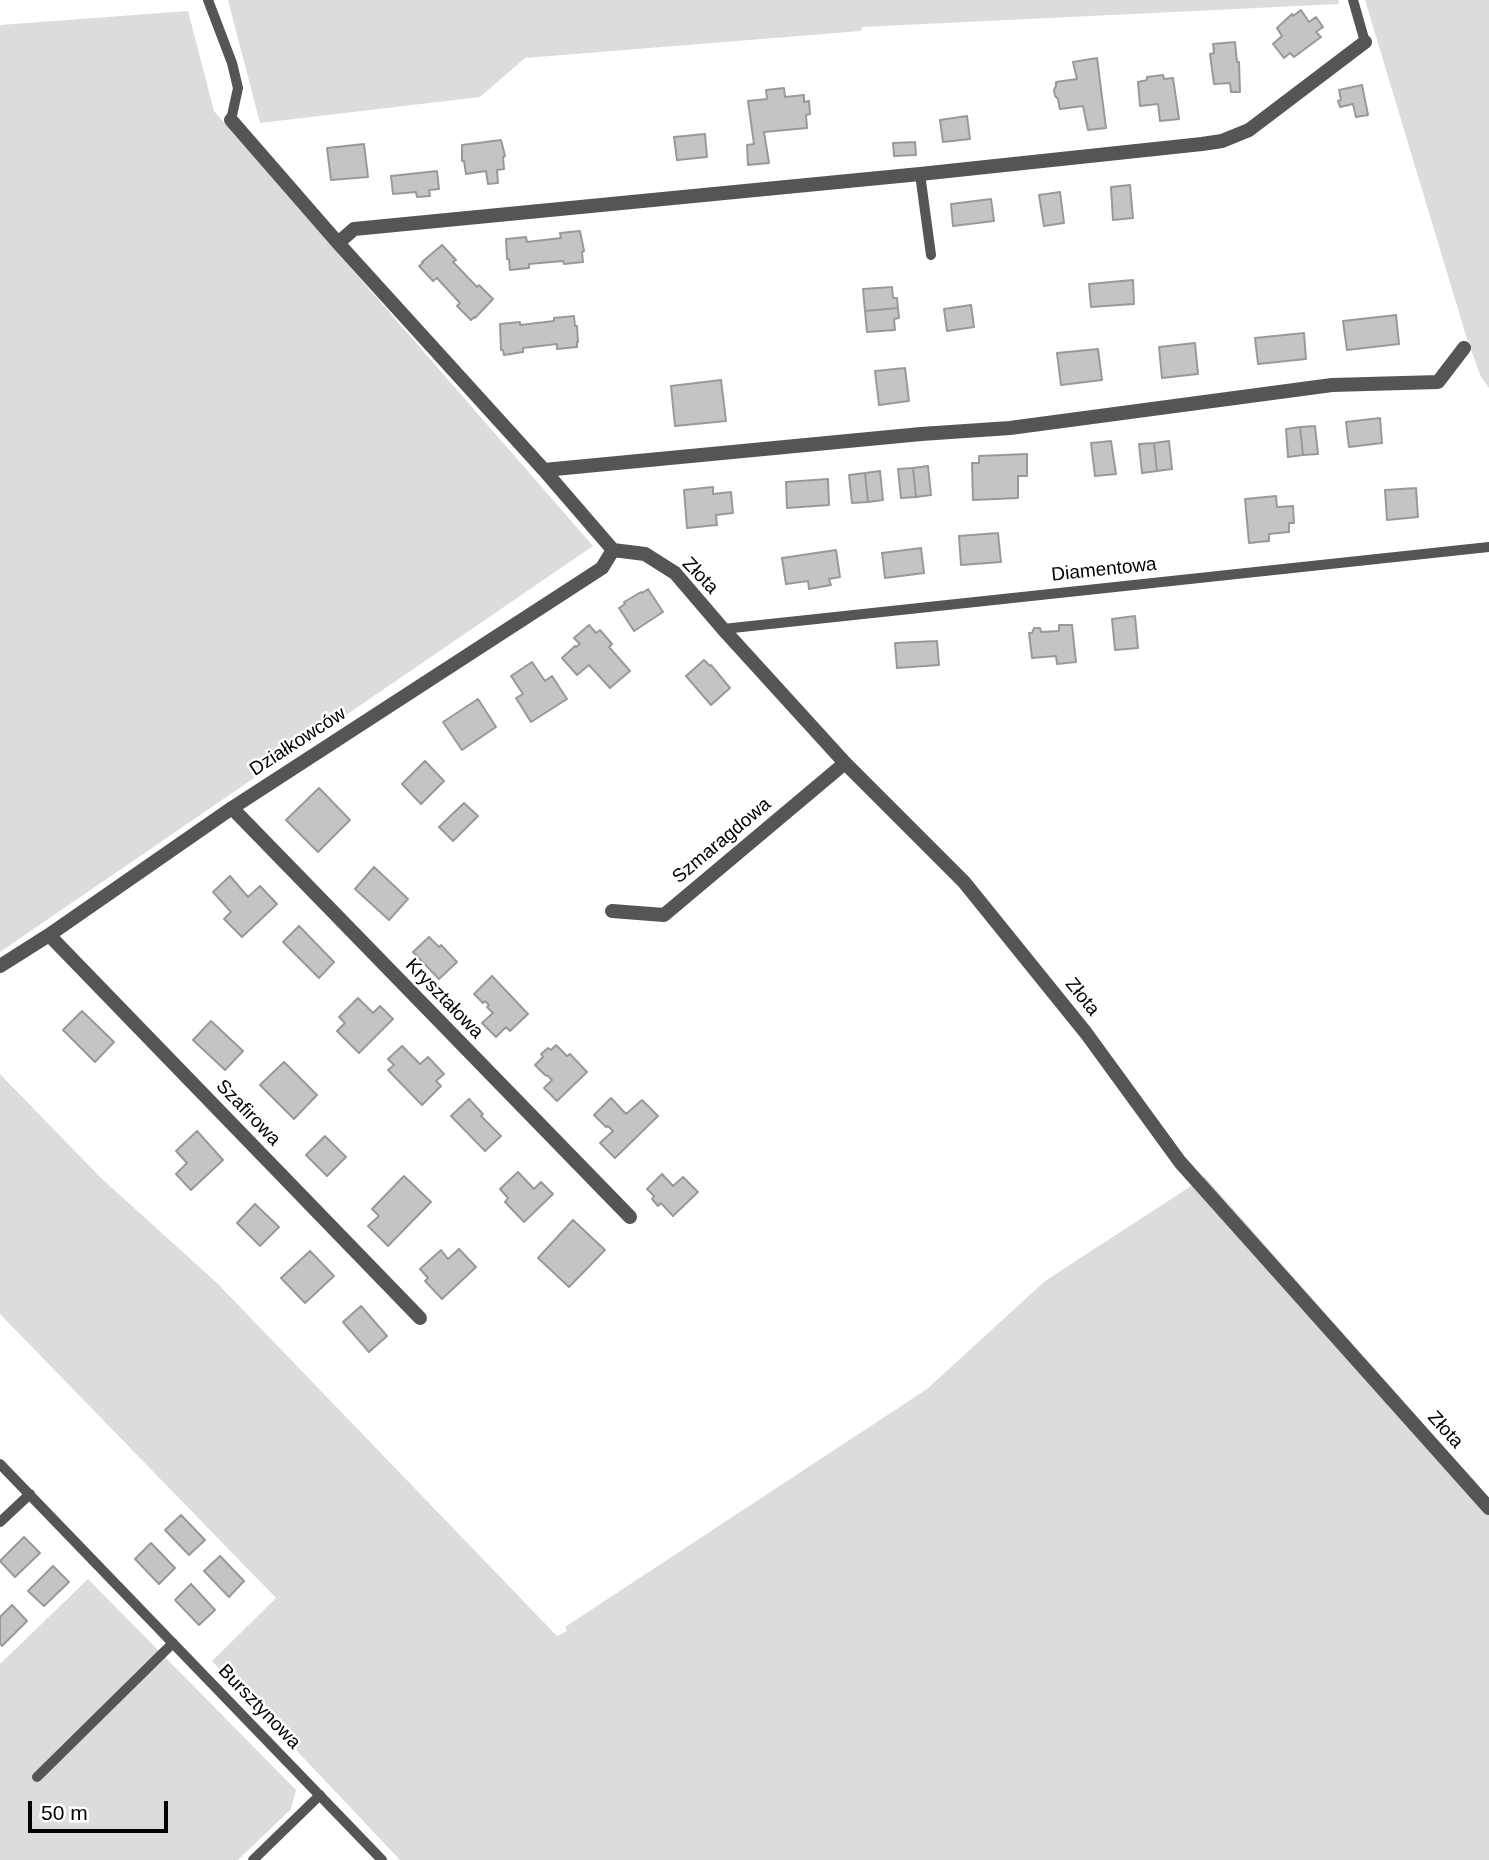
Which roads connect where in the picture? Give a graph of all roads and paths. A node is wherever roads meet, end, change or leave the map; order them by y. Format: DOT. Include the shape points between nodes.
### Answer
graph roads {
  1 [pos="208,0"];
  2 [pos="1353,0"];
  3 [pos="1365,42"];
  4 [pos="231,120"];
  5 [pos="920,174"];
  6 [pos="338,243"];
  7 [pos="930,256"];
  8 [pos="1464,348"];
  9 [pos="544,470"];
  10 [pos="1489,547"];
  11 [pos="613,550"];
  12 [pos="723,629"];
  13 [pos="845,763"];
  14 [pos="232,808"];
  15 [pos="612,911"];
  16 [pos="49,935"];
  17 [pos="0,966"];
  18 [pos="629,1217"];
  19 [pos="420,1318"];
  20 [pos="0,1464"];
  21 [pos="30,1494"];
  22 [pos="1489,1508"];
  23 [pos="0,1522"];
  24 [pos="173,1643"];
  25 [pos="37,1777"];
  26 [pos="320,1795"];
  27 [pos="253,1860"];
  28 [pos="382,1860"];
  1 -- 4 [label="lane" via="237,88"];
  2 -- 3 [label="lane"];
  3 -- 5 [label="street" via="1249,130 1222,141"];
  4 -- 6 [label="street"];
  5 -- 6 [label="street" via="354,229"];
  5 -- 7 [label="lane"];
  6 -- 9 [label="street"];
  8 -- 9 [label="street" via="1438,382 1332,385 1010,428"];
  9 -- 11 [label="street"];
  10 -- 12 [label="lane, Diamentowa"];
  11 -- 12 [label="street, Złota" via="645,554 675,573"];
  11 -- 14 [label="street, Działkowców" via="602,568"];
  12 -- 13 [label="street, Złota"];
  13 -- 15 [label="street, Szmaragdowa" via="664,915"];
  13 -- 22 [label="street, Złota" via="964,882 1086,1033 1180,1162"];
  14 -- 16 [label="street, Działkowców"];
  14 -- 18 [label="street, Kryształowa"];
  16 -- 17 [label="street, Działkowców"];
  16 -- 19 [label="street, Szafirowa"];
  20 -- 21 [label="lane, Bursztynowa"];
  21 -- 23 [label="lane"];
  21 -- 24 [label="lane, Bursztynowa"];
  24 -- 25 [label="lane"];
  24 -- 26 [label="lane, Bursztynowa"];
  26 -- 27 [label="lane"];
  26 -- 28 [label="lane, Bursztynowa"];
}
